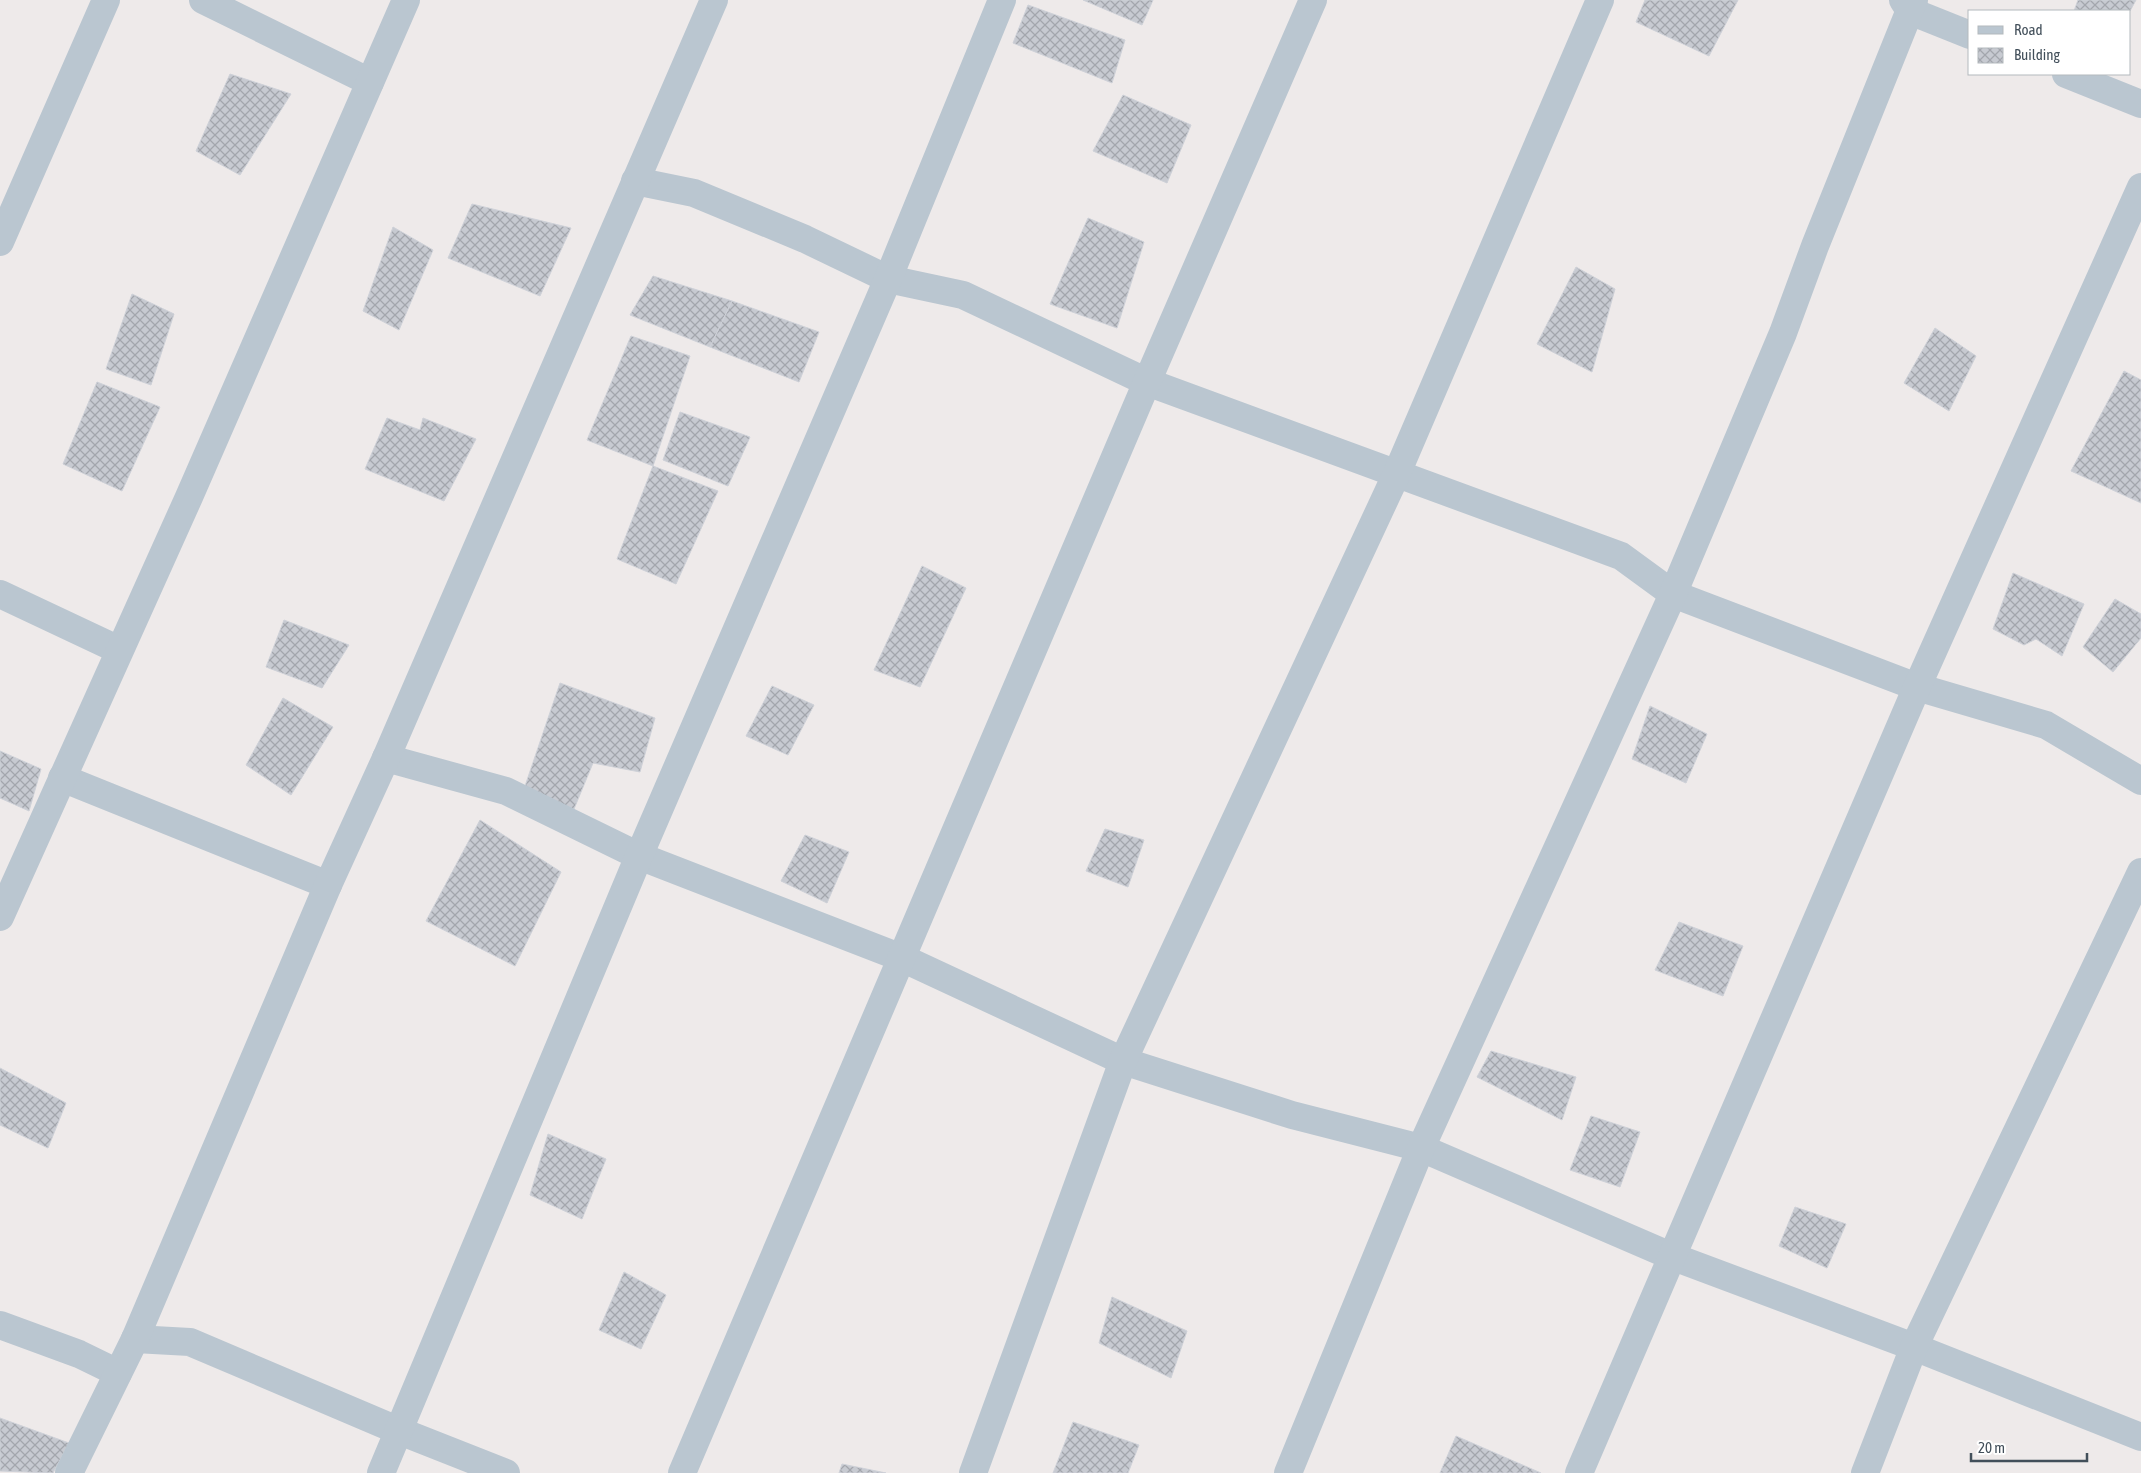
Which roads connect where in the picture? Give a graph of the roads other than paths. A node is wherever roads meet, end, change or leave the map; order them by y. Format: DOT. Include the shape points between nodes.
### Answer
graph roads {
  1 [pos="106,0"];
  2 [pos="202,0"];
  3 [pos="406,0"];
  4 [pos="714,0"];
  5 [pos="1002,0"];
  6 [pos="1313,0"];
  7 [pos="1600,0"];
  8 [pos="1909,4"];
  9 [pos="1968,34"];
  10 [pos="2068,75"];
  11 [pos="370,82"];
  12 [pos="2141,104"];
  13 [pos="635,181"];
  14 [pos="2141,187"];
  15 [pos="0,242"];
  16 [pos="888,279"];
  17 [pos="1147,382"];
  18 [pos="1397,473"];
  19 [pos="0,594"];
  20 [pos="1674,594"];
  21 [pos="118,650"];
  22 [pos="1917,687"];
  23 [pos="386,758"];
  24 [pos="62,778"];
  25 [pos="2141,781"];
  26 [pos="639,856"];
  27 [pos="2141,872"];
  28 [pos="328,885"];
  29 [pos="0,917"];
  30 [pos="902,958"];
  31 [pos="1123,1061"];
  32 [pos="1421,1148"];
  33 [pos="1671,1256"];
  34 [pos="0,1325"];
  35 [pos="135,1339"];
  36 [pos="1914,1347"];
  37 [pos="118,1373"];
  38 [pos="397,1430"];
  39 [pos="2141,1437"];
  40 [pos="69,1473"];
  41 [pos="381,1473"];
  42 [pos="506,1473"];
  43 [pos="682,1473"];
  44 [pos="973,1473"];
  45 [pos="1288,1473"];
  46 [pos="1579,1473"];
  47 [pos="1865,1473"];
  1 -- 15 [label="street"];
  2 -- 11 [label="street"];
  3 -- 11 [label="street"];
  4 -- 13 [label="street"];
  5 -- 16 [label="street"];
  6 -- 17 [label="street"];
  7 -- 18 [label="street"];
  8 -- 9 [label="street"];
  8 -- 20 [label="street" via="1783,333"];
  10 -- 12 [label="street"];
  11 -- 21 [label="street"];
  13 -- 16 [label="street" via="694,193 805,239"];
  13 -- 23 [label="street"];
  14 -- 22 [label="street"];
  16 -- 17 [label="street" via="962,295"];
  16 -- 26 [label="street"];
  17 -- 18 [label="street"];
  17 -- 30 [label="street"];
  18 -- 20 [label="street" via="1621,556"];
  18 -- 31 [label="street"];
  19 -- 21 [label="street"];
  20 -- 22 [label="street"];
  20 -- 32 [label="street"];
  21 -- 24 [label="street"];
  22 -- 25 [label="street" via="2046,725"];
  22 -- 33 [label="street"];
  23 -- 26 [label="street" via="506,791"];
  23 -- 28 [label="street"];
  24 -- 28 [label="street"];
  24 -- 29 [label="street"];
  26 -- 30 [label="street"];
  26 -- 38 [label="street"];
  27 -- 36 [label="street"];
  28 -- 35 [label="street"];
  30 -- 31 [label="street"];
  30 -- 43 [label="street"];
  31 -- 32 [label="street" via="1292,1114"];
  31 -- 44 [label="street"];
  32 -- 33 [label="street"];
  32 -- 45 [label="street"];
  33 -- 36 [label="street"];
  33 -- 46 [label="street"];
  34 -- 37 [label="street" via="79,1354"];
  35 -- 37 [label="street"];
  35 -- 38 [label="street" via="190,1342"];
  36 -- 39 [label="street"];
  36 -- 47 [label="street"];
  37 -- 40 [label="street"];
  38 -- 41 [label="street"];
  38 -- 42 [label="street"];
}
